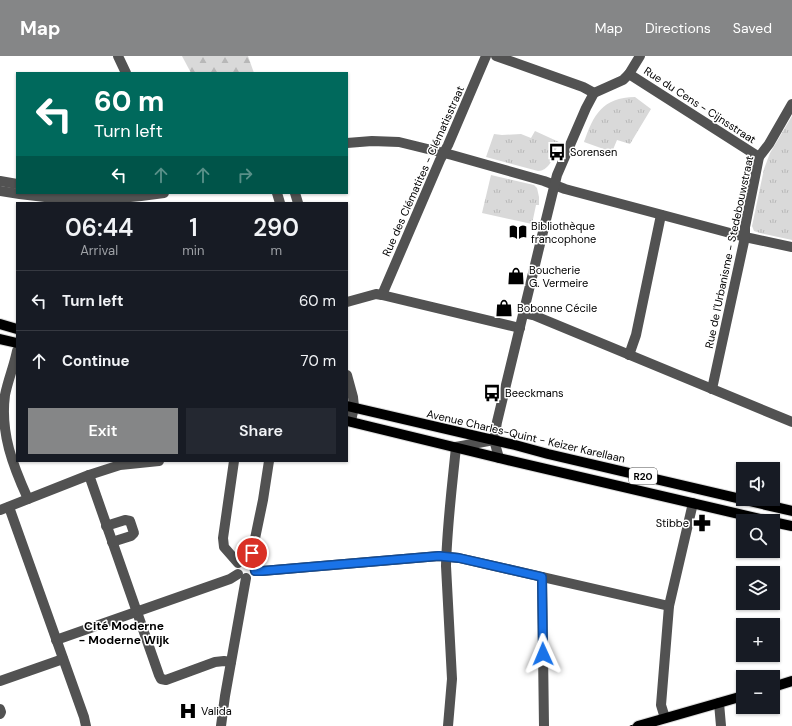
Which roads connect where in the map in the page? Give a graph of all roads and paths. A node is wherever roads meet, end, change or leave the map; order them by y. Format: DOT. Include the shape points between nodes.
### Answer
graph roads {
  1 [pos="118,56"];
  2 [pos="486,56"];
  3 [pos="496,56"];
  4 [pos="640,56"];
  5 [pos="126,72"];
  6 [pos="629,74"];
  7 [pos="594,92"];
  8 [pos="792,104"];
  9 [pos="348,143"];
  10 [pos="444,153"];
  11 [pos="759,157"];
  12 [pos="0,181"];
  13 [pos="16,184"];
  14 [pos="555,184"];
  15 [pos="0,191"];
  16 [pos="157,194"];
  17 [pos="661,215"];
  18 [pos="745,237"];
  19 [pos="792,247"];
  20 [pos="382,294"];
  21 [pos="348,302"];
  22 [pos="524,313"];
  23 [pos="0,324"];
  24 [pos="520,328"];
  25 [pos="16,329"];
  26 [pos="0,339"];
  27 [pos="16,343"];
  28 [pos="16,355"];
  29 [pos="630,356"];
  30 [pos="348,379"];
  31 [pos="712,389"];
  32 [pos="351,407"];
  33 [pos="349,421"];
  34 [pos="792,422"];
  35 [pos="494,440"];
  36 [pos="456,448"];
  37 [pos="499,458"];
  38 [pos="149,462"];
  39 [pos="234,462"];
  40 [pos="269,462"];
  41 [pos="89,475"];
  42 [pos="28,500"];
  43 [pos="693,503"];
  44 [pos="4,509"];
  45 [pos="792,511"];
  46 [pos="739,514"];
  47 [pos="780,523"];
  48 [pos="106,526"];
  49 [pos="792,526"];
  50 [pos="112,542"];
  51 [pos="446,557"];
  52 [pos="249,560"];
  53 [pos="238,563"];
  54 [pos="255,571"];
  55 [pos="242,576"];
  56 [pos="542,577"];
  57 [pos="669,606"];
  58 [pos="136,611"];
  59 [pos="56,640"];
  60 [pos="63,659"];
  61 [pos="231,662"];
  62 [pos="0,681"];
  63 [pos="792,681"];
  64 [pos="780,685"];
  65 [pos="736,698"];
  66 [pos="719,703"];
  67 [pos="0,709"];
  68 [pos="0,714"];
  69 [pos="665,718"];
  70 [pos="86,726"];
  71 [pos="221,726"];
  72 [pos="448,726"];
  73 [pos="544,726"];
  74 [pos="638,726"];
  75 [pos="721,726"];
  1 -- 5 [label="street"];
  2 -- 10 [label="street, Rue des Clématites - Clématisstraat"];
  3 -- 7 [label="street"];
  4 -- 6 [label="street"];
  6 -- 7 [label="street" via="623,80"];
  6 -- 11 [label="street, Rue du Cens - Cijnsstraat"];
  7 -- 14 [label="street"];
  8 -- 11 [label="street, Rue de l'Urbanisme - Stedebouwstraat"];
  9 -- 10 [label="street" via="400,142"];
  10 -- 14 [label="street"];
  10 -- 20 [label="street, Rue des Clématites - Clématisstraat"];
  11 -- 18 [label="street, Rue de l'Urbanisme - Stedebouwstraat"];
  12 -- 13 [label="street"];
  14 -- 17 [label="street"];
  14 -- 22 [label="street"];
  15 -- 16 [label="street" via="70,199"];
  17 -- 18 [label="street"];
  17 -- 29 [label="street"];
  18 -- 19 [label="street"];
  18 -- 31 [label="street, Rue de l'Urbanisme - Stedebouwstraat"];
  20 -- 21 [label="street"];
  20 -- 24 [label="street"];
  22 -- 24 [label="street"];
  22 -- 29 [label="street"];
  23 -- 25 [label="main road"];
  24 -- 35 [label="street"];
  26 -- 27 [label="main road"];
  28 -- 42 [label="street" via="5,396 4,421 10,455"];
  29 -- 31 [label="street"];
  30 -- 32 [label="street" via="353,397"];
  31 -- 34 [label="street"];
  32 -- 33 [label="street"];
  32 -- 35 [label="main road, Avenue Charles-Quint - Keizer Karellaan / R20"];
  33 -- 36 [label="main road, R20"];
  35 -- 36 [label="street"];
  35 -- 37 [label="street"];
  35 -- 45 [label="main road, Avenue Charles-Quint - Keizer Karellaan / R20"];
  36 -- 37 [label="main road, R20"];
  36 -- 51 [label="street"];
  37 -- 43 [label="main road, R20"];
  38 -- 41 [label="street" via="120,465"];
  39 -- 53 [label="street" via="223,538 224,547"];
  40 -- 52 [label="street"];
  41 -- 42 [label="street"];
  41 -- 48 [label="street"];
  42 -- 44 [label="street"];
  43 -- 46 [label="main road, R20"];
  43 -- 57 [label="street"];
  44 -- 59 [label="street"];
  47 -- 49 [label="main road"];
  48 -- 50 [label="street"];
  48 -- 50 [label="street" via="130,521 134,532 131,536"];
  50 -- 58 [label="street"];
  51 -- 54 [label="street"];
  51 -- 56 [label="street"];
  51 -- 72 [label="street" via="452,679"];
  52 -- 53 [label="street"];
  52 -- 54 [label="street"];
  53 -- 55 [label="street" via="237,567"];
  54 -- 55 [label="street" via="252,575"];
  55 -- 58 [label="street"];
  55 -- 61 [label="street"];
  56 -- 57 [label="street"];
  56 -- 73 [label="street"];
  57 -- 69 [label="street" via="661,705"];
  58 -- 59 [label="street"];
  58 -- 61 [label="street" via="161,679 166,680 215,662"];
  59 -- 60 [label="street"];
  60 -- 62 [label="street"];
  60 -- 70 [label="street"];
  61 -- 71 [label="street"];
  63 -- 64 [label="main road"];
  65 -- 66 [label="main road"];
  66 -- 69 [label="main road"];
  66 -- 75 [label="street"];
  67 -- 68 [label="street"];
  69 -- 74 [label="main road"];
}
